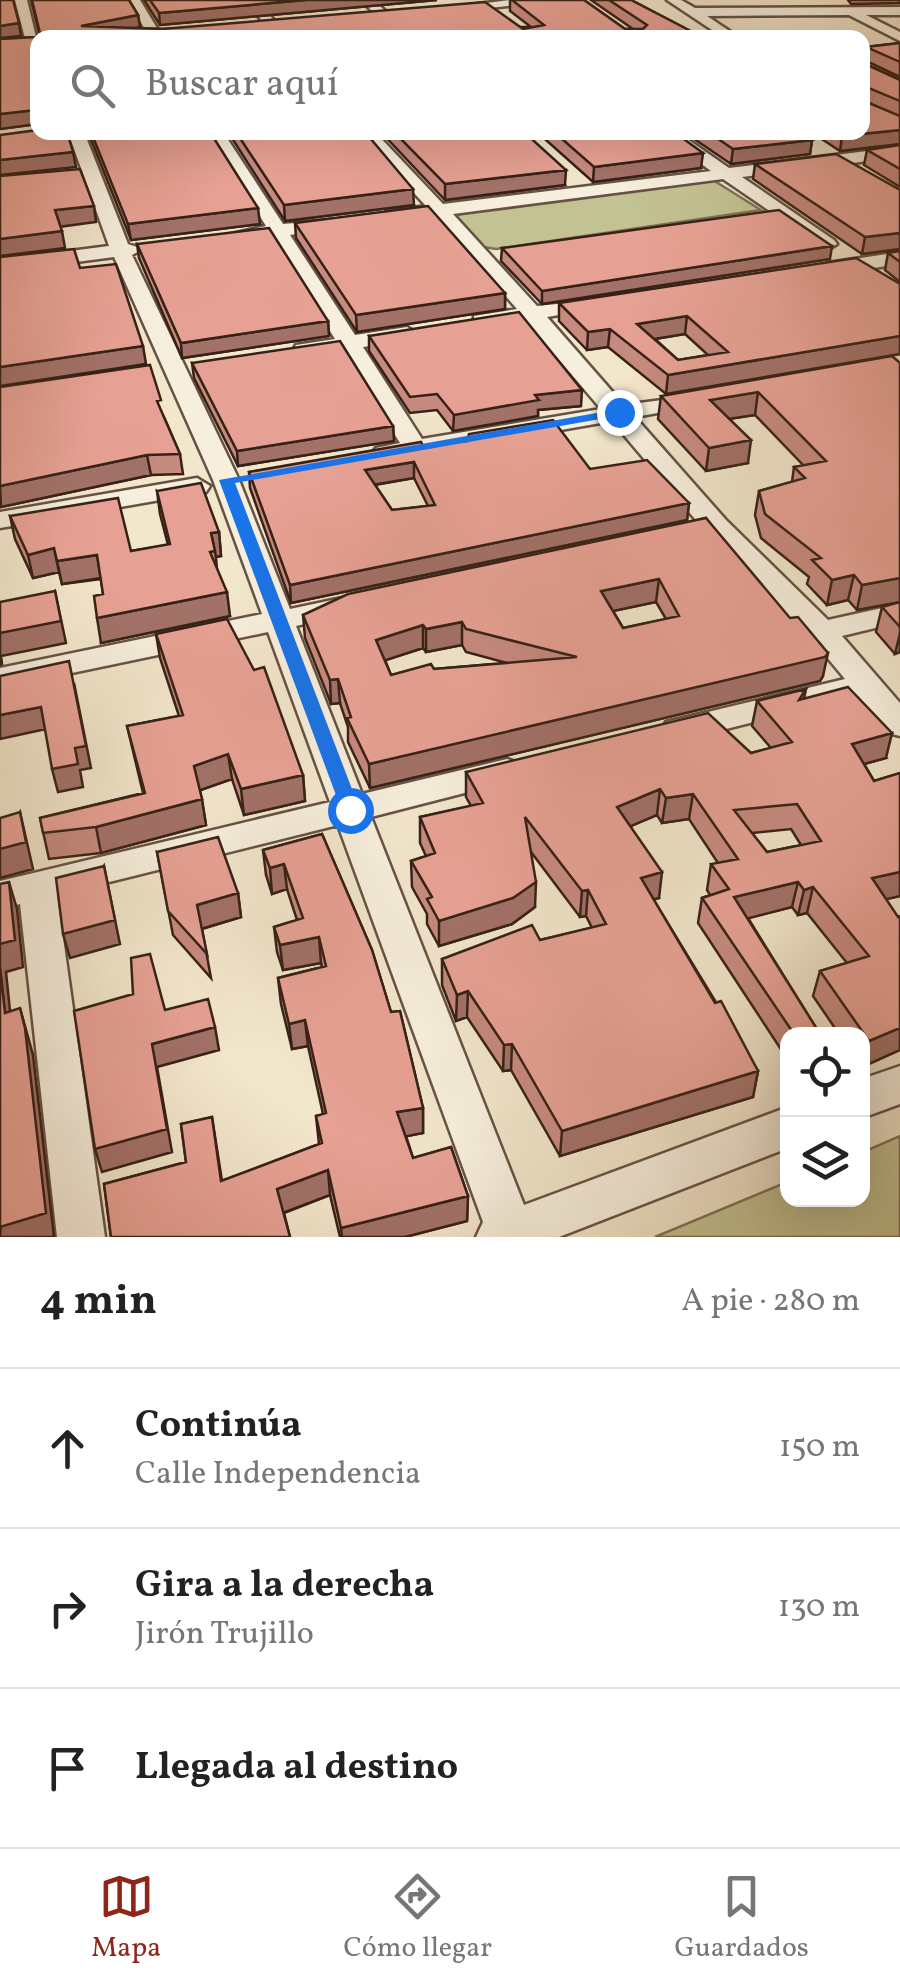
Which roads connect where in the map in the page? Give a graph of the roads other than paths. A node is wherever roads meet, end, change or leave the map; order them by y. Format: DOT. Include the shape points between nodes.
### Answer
graph roads {
  1 [pos="21,0"];
  2 [pos="134,0"];
  3 [pos="251,0"];
  4 [pos="366,0"];
  5 [pos="559,0"];
  6 [pos="672,0"];
  7 [pos="837,0"];
  8 [pos="485,3"];
  9 [pos="436,10"];
  10 [pos="851,11"];
  11 [pos="400,12"];
  12 [pos="695,12"];
  13 [pos="900,12"];
  14 [pos="382,14"];
  15 [pos="363,15"];
  16 [pos="504,16"];
  17 [pos="289,22"];
  18 [pos="270,23"];
  19 [pos="251,25"];
  20 [pos="31,30"];
  21 [pos="148,30"];
  22 [pos="276,30"];
  23 [pos="401,30"];
  24 [pos="722,30"];
  25 [pos="900,37"];
  26 [pos="30,43"];
  27 [pos="16,44"];
  28 [pos="77,140"];
  29 [pos="220,140"];
  30 [pos="373,140"];
  31 [pos="677,140"];
  32 [pos="806,142"];
  33 [pos="900,152"];
  34 [pos="837,160"];
  35 [pos="725,174"];
  36 [pos="868,180"];
  37 [pos="436,211"];
  38 [pos="782,212"];
  39 [pos="744,217"];
  40 [pos="278,230"];
  41 [pos="206,240"];
  42 [pos="153,246"];
  43 [pos="117,251"];
  44 [pos="900,258"];
  45 [pos="857,265"];
  46 [pos="0,266"];
  47 [pos="800,274"];
  48 [pos="886,284"];
  49 [pos="628,299"];
  50 [pos="533,313"];
  51 [pos="459,325"];
  52 [pos="422,331"];
  53 [pos="348,343"];
  54 [pos="277,354"];
  55 [pos="731,393"];
  56 [pos="619,412"];
  57 [pos="416,448"];
  58 [pos="359,457"];
  59 [pos="236,479"];
  60 [pos="0,520"];
  61 [pos="716,526"];
  62 [pos="678,534"];
  63 [pos="372,601"];
  64 [pos="900,612"];
  65 [pos="280,620"];
  66 [pos="822,631"];
  67 [pos="0,678"];
  68 [pos="865,684"];
  69 [pos="900,725"];
  70 [pos="636,740"];
  71 [pos="541,763"];
  72 [pos="350,810"];
  73 [pos="18,891"];
  74 [pos="900,1085"];
  75 [pos="870,1096"];
  76 [pos="780,1131"];
  77 [pos="507,1236"];
  78 [pos="81,1237"];
  1 -- 20 [label="street"];
  2 -- 21 [label="street"];
  3 -- 18 [label="street"];
  4 -- 14 [label="street"];
  5 -- 8 [label="street"];
  6 -- 12 [label="street"];
  7 -- 10 [label="street"];
  8 -- 9 [label="street"];
  8 -- 16 [label="street"];
  10 -- 12 [label="street"];
  10 -- 13 [label="street"];
  10 -- 25 [label="street"];
  11 -- 14 [label="street"];
  12 -- 24 [label="street"];
  14 -- 15 [label="street"];
  14 -- 23 [label="street"];
  17 -- 18 [label="street"];
  18 -- 19 [label="street"];
  18 -- 22 [label="street"];
  26 -- 27 [label="street"];
  28 -- 43 [label="street" via="81,175"];
  29 -- 40 [label="street"];
  30 -- 37 [label="street"];
  31 -- 35 [label="street"];
  32 -- 34 [label="street"];
  33 -- 34 [label="street"];
  34 -- 35 [label="street"];
  34 -- 36 [label="street"];
  35 -- 37 [label="street" via="581,186"];
  35 -- 38 [label="street"];
  37 -- 40 [label="street"];
  37 -- 50 [label="street" via="489,252"];
  38 -- 39 [label="street"];
  38 -- 45 [label="street"];
  40 -- 41 [label="street"];
  40 -- 53 [label="street"];
  42 -- 43 [label="street"];
  43 -- 46 [label="street"];
  43 -- 59 [label="street" via="169,371"];
  44 -- 45 [label="street"];
  45 -- 47 [label="street"];
  45 -- 48 [label="street"];
  49 -- 50 [label="street"];
  50 -- 51 [label="street"];
  50 -- 56 [label="street"];
  52 -- 53 [label="street"];
  53 -- 54 [label="street"];
  53 -- 57 [label="street"];
  55 -- 56 [label="street"];
  56 -- 57 [label="street"];
  56 -- 61 [label="street"];
  57 -- 58 [label="street"];
  59 -- 60 [label="street"];
  59 -- 65 [label="street"];
  61 -- 62 [label="street"];
  61 -- 66 [label="street"];
  63 -- 65 [label="street"];
  64 -- 66 [label="street"];
  65 -- 67 [label="street"];
  65 -- 72 [label="street"];
  66 -- 68 [label="street"];
  68 -- 69 [label="street"];
  68 -- 70 [label="street"];
  71 -- 72 [label="street"];
  72 -- 73 [label="street"];
  72 -- 77 [label="street"];
  73 -- 78 [label="street"];
  74 -- 75 [label="street"];
  76 -- 77 [label="street"];
}
